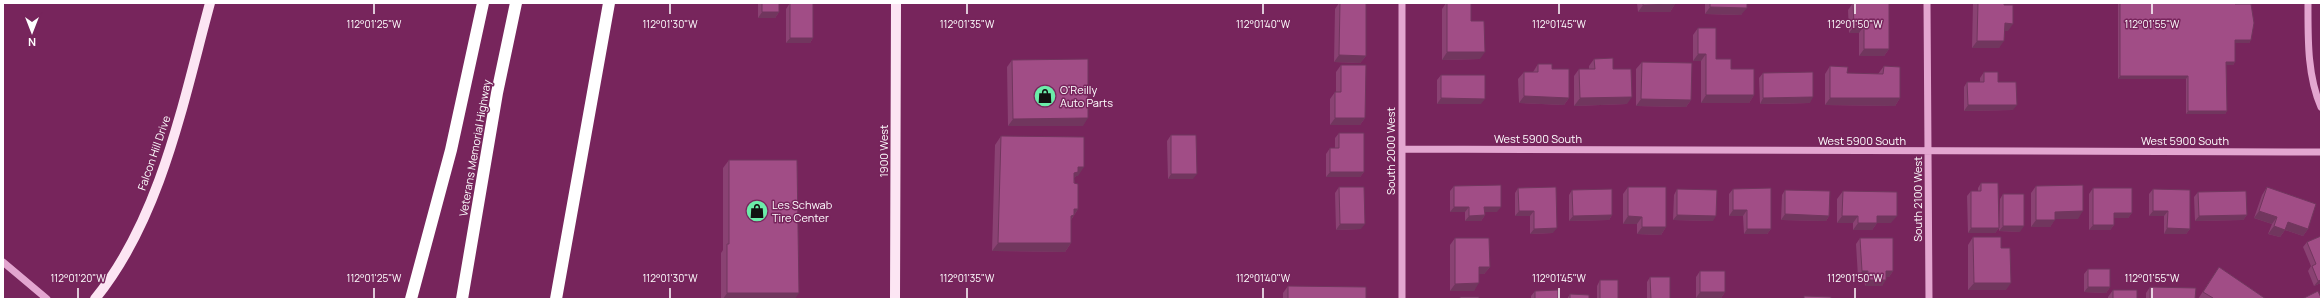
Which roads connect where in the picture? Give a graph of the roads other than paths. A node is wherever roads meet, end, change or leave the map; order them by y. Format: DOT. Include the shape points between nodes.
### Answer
graph roads {
  1 [pos="210,3"];
  2 [pos="483,3"];
  3 [pos="516,3"];
  4 [pos="609,3"];
  5 [pos="896,3"];
  6 [pos="1402,3"];
  7 [pos="1928,3"];
  8 [pos="2308,3"];
  9 [pos="2321,107"];
  10 [pos="1402,149"];
  11 [pos="1928,152"];
  12 [pos="2321,152"];
  13 [pos="3,262"];
  14 [pos="557,297"];
  15 [pos="47,299"];
  16 [pos="95,299"];
  17 [pos="411,299"];
  18 [pos="462,299"];
  19 [pos="895,299"];
  20 [pos="1402,299"];
  21 [pos="1929,299"];
  1 -- 16 [label="main road, Falcon Hill Drive" via="174,136 146,214 116,270"];
  2 -- 17 [label="highway" via="451,150"];
  3 -- 18 [label="highway, Veterans Memorial Highway" via="497,93"];
  4 -- 14 [label="highway"];
  5 -- 19 [label="main road, 1900 West"];
  6 -- 10 [label="street, South 2000 West"];
  7 -- 11 [label="street, South 2100 West"];
  8 -- 9 [label="street" via="2308,45 2315,93"];
  10 -- 11 [label="street, West 5900 South"];
  10 -- 20 [label="street, South 2000 West"];
  11 -- 12 [label="street, West 5900 South"];
  11 -- 21 [label="street, South 2100 West"];
  13 -- 15 [label="street"];
}
